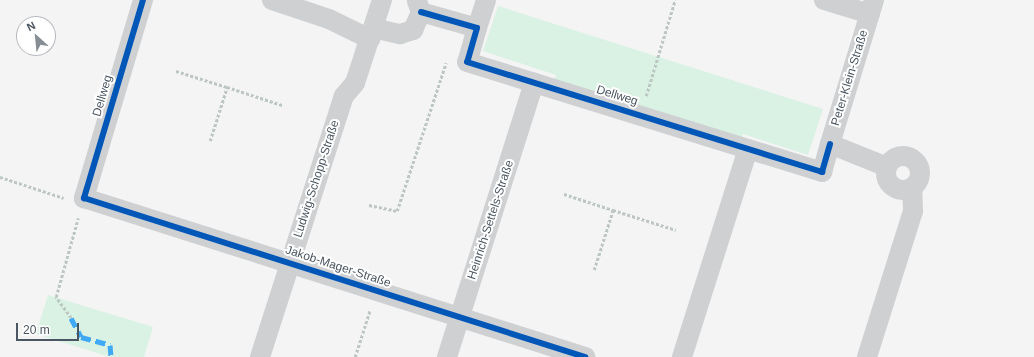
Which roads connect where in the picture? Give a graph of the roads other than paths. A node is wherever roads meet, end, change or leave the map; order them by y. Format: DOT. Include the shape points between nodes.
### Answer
graph roads {
  1 [pos="143,0"];
  2 [pos="272,0"];
  3 [pos="382,0"];
  4 [pos="486,0"];
  5 [pos="824,0"];
  6 [pos="418,6"];
  7 [pos="872,7"];
  8 [pos="477,28"];
  9 [pos="371,34"];
  10 [pos="534,82"];
  11 [pos="830,144"];
  12 [pos="748,149"];
  13 [pos="887,167"];
  14 [pos="912,188"];
  15 [pos="83,201"];
  16 [pos="290,264"];
  17 [pos="459,317"];
  18 [pos="260,357"];
  19 [pos="447,357"];
  20 [pos="585,357"];
  21 [pos="682,357"];
  22 [pos="867,357"];
  1 -- 15 [label="street, Dellweg"];
  2 -- 9 [label="street"];
  3 -- 9 [label="street, Ludwig-Schopp-Straße"];
  4 -- 8 [label="street"];
  5 -- 7 [label="street"];
  6 -- 8 [label="street"];
  6 -- 9 [label="street" via="417,25 407,33"];
  7 -- 11 [label="street, Peter-Klein-Straße"];
  8 -- 10 [label="street, Dellweg" via="467,62"];
  9 -- 16 [label="street, Ludwig-Schopp-Straße" via="355,83 344,96"];
  10 -- 12 [label="street, Dellweg"];
  10 -- 17 [label="street, Heinrich-Settels-Straße"];
  11 -- 12 [label="street, Dellweg" via="822,172"];
  11 -- 13 [label="street"];
  12 -- 21 [label="street"];
  13 -- 14 [label="street" via="886,177 892,186 902,190"];
  13 -- 14 [label="street" via="899,156 915,160 921,174"];
  14 -- 22 [label="street" via="913,211"];
  15 -- 16 [label="street, Jakob-Mager-Straße"];
  16 -- 17 [label="street, Jakob-Mager-Straße"];
  16 -- 18 [label="street, Ludwig-Schopp-Straße"];
  17 -- 19 [label="street, Heinrich-Settels-Straße"];
  17 -- 20 [label="street, Jakob-Mager-Straße"];
}
